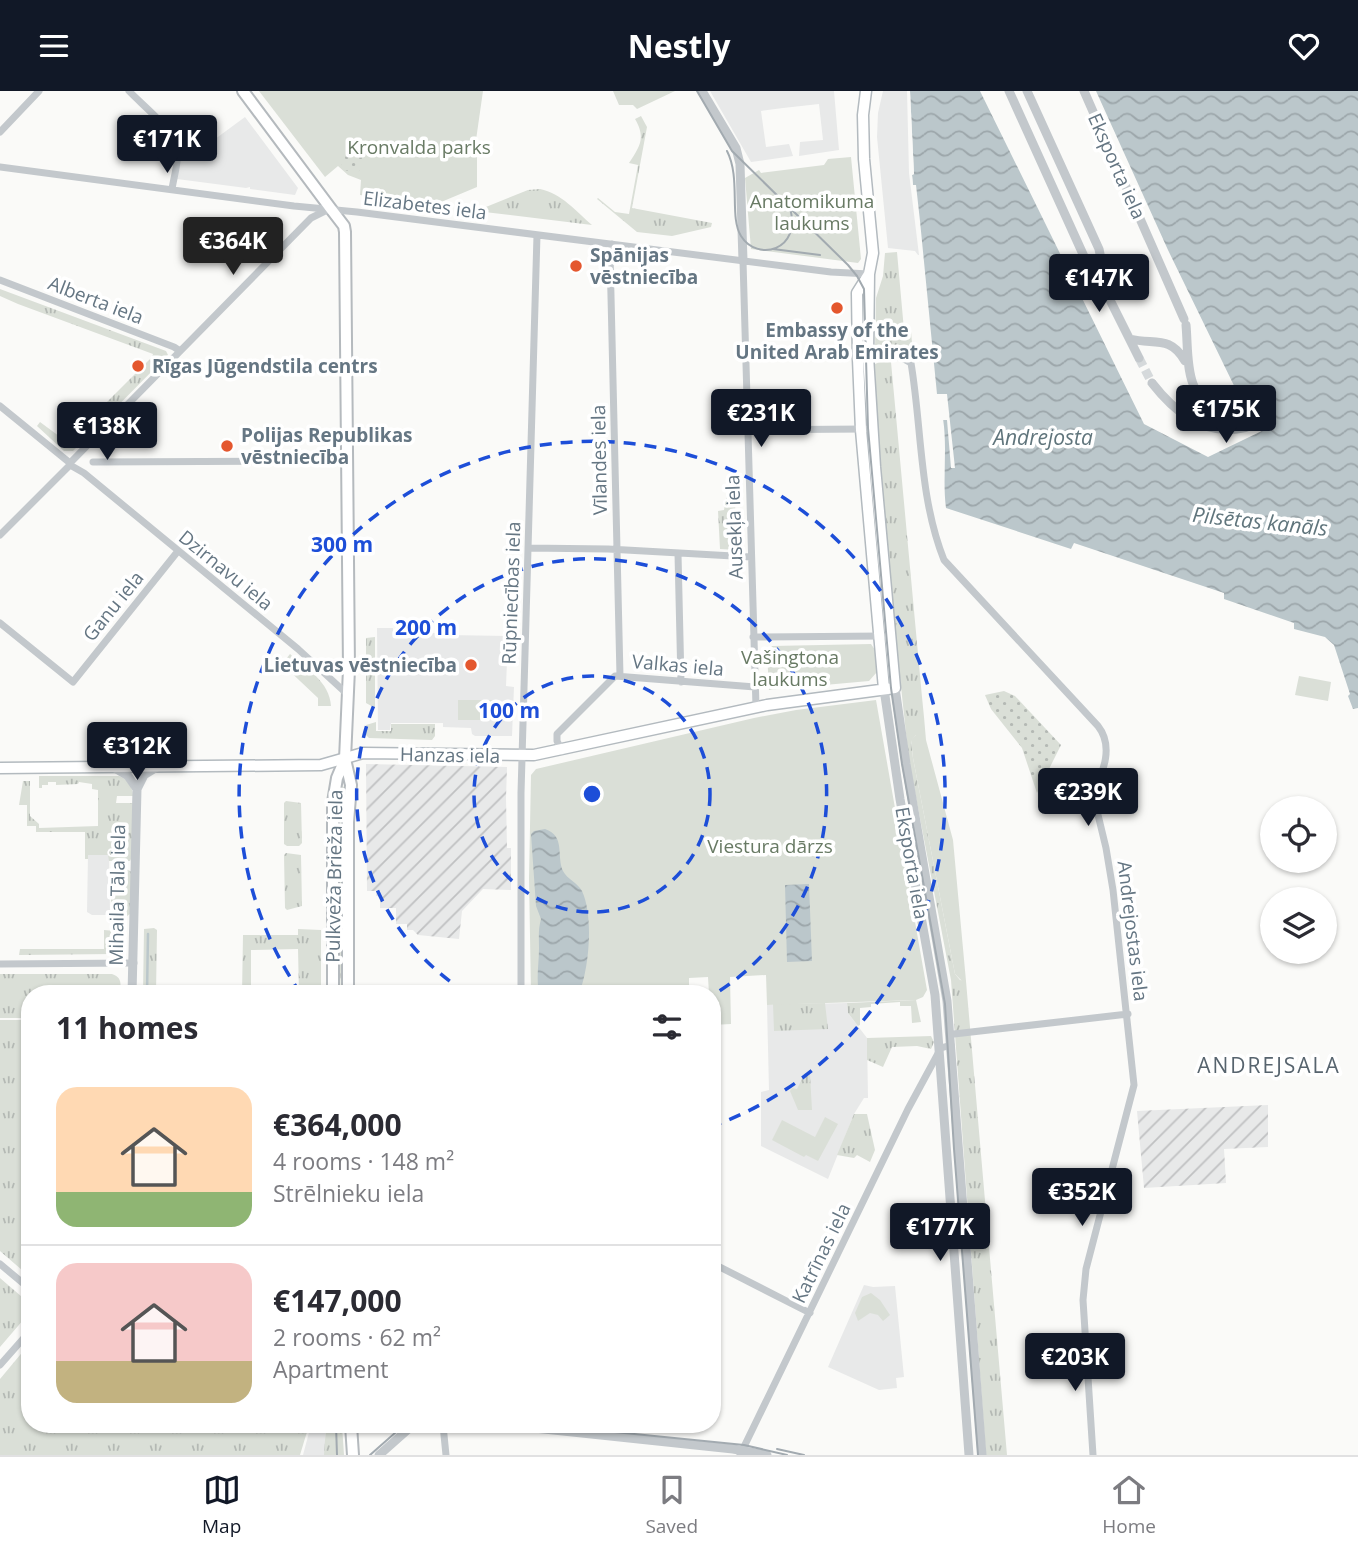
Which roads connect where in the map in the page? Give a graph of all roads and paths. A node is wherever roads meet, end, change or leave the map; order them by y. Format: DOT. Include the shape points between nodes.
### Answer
graph roads {
  1 [pos="129,91"];
  2 [pos="243,91"];
  3 [pos="702,91"];
  4 [pos="866,91"];
  5 [pos="1009,91"];
  6 [pos="1027,91"];
  7 [pos="1084,91"];
  8 [pos="34,93"];
  9 [pos="0,131"];
  10 [pos="0,167"];
  11 [pos="172,189"];
  12 [pos="331,209"];
  13 [pos="537,235"];
  14 [pos="612,244"];
  15 [pos="743,261"];
  16 [pos="846,273"];
  17 [pos="869,274"];
  18 [pos="0,280"];
  19 [pos="1102,284"];
  20 [pos="857,293"];
  21 [pos="1130,339"];
  22 [pos="180,351"];
  23 [pos="863,357"];
  24 [pos="1139,358"];
  25 [pos="1187,366"];
  26 [pos="1152,383"];
  27 [pos="0,407"];
  28 [pos="872,429"];
  29 [pos="747,430"];
  30 [pos="861,430"];
  31 [pos="83,452"];
  32 [pos="300,461"];
  33 [pos="323,461"];
  34 [pos="347,461"];
  35 [pos="93,462"];
  36 [pos="70,464"];
  37 [pos="84,473"];
  38 [pos="0,535"];
  39 [pos="528,548"];
  40 [pos="178,551"];
  41 [pos="617,551"];
  42 [pos="678,554"];
  43 [pos="751,557"];
  44 [pos="0,623"];
  45 [pos="885,637"];
  46 [pos="753,638"];
  47 [pos="620,676"];
  48 [pos="681,682"];
  49 [pos="755,687"];
  50 [pos="890,689"];
  51 [pos="346,693"];
  52 [pos="756,707"];
  53 [pos="562,751"];
  54 [pos="522,757"];
  55 [pos="345,759"];
  56 [pos="160,766"];
  57 [pos="113,767"];
  58 [pos="0,768"];
  59 [pos="137,789"];
  60 [pos="134,963"];
  61 [pos="0,964"];
  62 [pos="133,985"];
  63 [pos="333,985"];
  64 [pos="348,985"];
  65 [pos="521,985"];
  66 [pos="1128,1014"];
  67 [pos="954,1034"];
  68 [pos="951,1045"];
  69 [pos="940,1051"];
  70 [pos="941,1069"];
  71 [pos="952,1069"];
  72 [pos="930,1070"];
  73 [pos="0,1264"];
  74 [pos="721,1268"];
  75 [pos="21,1282"];
  76 [pos="810,1313"];
  77 [pos="21,1341"];
  78 [pos="0,1365"];
  79 [pos="352,1433"];
  80 [pos="404,1433"];
  81 [pos="444,1433"];
  82 [pos="576,1433"];
  83 [pos="741,1452"];
  84 [pos="353,1455"];
  85 [pos="379,1455"];
  86 [pos="446,1455"];
  87 [pos="767,1455"];
  88 [pos="969,1455"];
  89 [pos="982,1455"];
  90 [pos="1093,1455"];
  1 -- 11 [label="street" via="176,142"];
  2 -- 12 [label="main road, Pulkveža Brieža iela"];
  3 -- 15 [label="street" via="736,148 740,164"];
  4 -- 17 [label="main road, Eksporta iela" via="864,159 873,253"];
  5 -- 19 [label="street" via="1087,263"];
  6 -- 19 [label="street" via="1098,249"];
  7 -- 25 [label="street, Eksporta iela" via="1185,322"];
  8 -- 9 [label="street"];
  10 -- 11 [label="street, Elizabetes iela"];
  11 -- 12 [label="street, Elizabetes iela"];
  12 -- 13 [label="street, Elizabetes iela"];
  12 -- 22 [label="street" via="311,218"];
  12 -- 34 [label="main road, Pulkveža Brieža iela" via="345,232"];
  13 -- 14 [label="street, Elizabetes iela"];
  13 -- 39 [label="street, Rūpniecības iela"];
  14 -- 15 [label="street, Elizabetes iela"];
  14 -- 41 [label="street, Vīlandes iela"];
  15 -- 16 [label="street, Elizabetes iela"];
  15 -- 29 [label="street, Ausekļa iela"];
  16 -- 17 [label="street, Elizabetes iela"];
  16 -- 20 [label="street"];
  17 -- 20 [label="main road, Eksporta iela"];
  17 -- 23 [label="main road, Eksporta iela"];
  18 -- 22 [label="street, Alberta iela"];
  19 -- 21 [label="street"];
  20 -- 23 [label="main road, Eksporta iela"];
  21 -- 24 [label="street"];
  21 -- 25 [label="street" via="1170,344"];
  22 -- 31 [label="street"];
  23 -- 28 [label="main road, Eksporta iela"];
  23 -- 30 [label="main road, Eksporta iela"];
  23 -- 66 [label="street, Andrejostas iela" via="900,357 911,363 926,492 944,560 1103,733 1104,768 1092,790 1111,879"];
  25 -- 26 [label="street" via="1198,396 1206,403 1249,413 1251,396 1260,403 1262,417 1241,429 1202,426 1175,408"];
  27 -- 36 [label="street, Dzirnavu iela"];
  28 -- 30 [label="street"];
  28 -- 45 [label="main road, Eksporta iela"];
  29 -- 30 [label="street"];
  29 -- 43 [label="street, Ausekļa iela"];
  30 -- 45 [label="main road, Eksporta iela"];
  31 -- 35 [label="street"];
  31 -- 36 [label="street"];
  32 -- 35 [label="street"];
  33 -- 34 [label="street"];
  34 -- 51 [label="main road, Pulkveža Brieža iela"];
  35 -- 37 [label="street"];
  36 -- 37 [label="street, Dzirnavu iela"];
  36 -- 38 [label="street"];
  37 -- 40 [label="street, Dzirnavu iela"];
  39 -- 41 [label="street"];
  39 -- 54 [label="street, Rūpniecības iela"];
  40 -- 44 [label="street, Ganu iela" via="73,682"];
  40 -- 51 [label="street, Dzirnavu iela"];
  41 -- 42 [label="street"];
  41 -- 47 [label="street, Vīlandes iela"];
  42 -- 43 [label="street"];
  42 -- 48 [label="street"];
  43 -- 46 [label="street, Ausekļa iela"];
  45 -- 46 [label="street"];
  45 -- 50 [label="main road, Eksporta iela"];
  46 -- 49 [label="street, Ausekļa iela"];
  47 -- 48 [label="street, Valkas iela"];
  47 -- 53 [label="street, Valkas iela" via="611,679 557,734"];
  48 -- 49 [label="street, Valkas iela"];
  49 -- 52 [label="street, Ausekļa iela"];
  50 -- 52 [label="main road, Hanzas iela"];
  50 -- 68 [label="street, Eksporta iela" via="943,974"];
  50 -- 69 [label="street, Eksporta iela" via="900,799 932,975"];
  51 -- 55 [label="main road, Pulkveža Brieža iela"];
  52 -- 53 [label="main road, Hanzas iela"];
  53 -- 54 [label="main road, Hanzas iela"];
  54 -- 55 [label="main road, Hanzas iela" via="367,753"];
  54 -- 65 [label="street, Rūpniecības iela"];
  55 -- 56 [label="main road, Hanzas iela" via="321,765"];
  55 -- 63 [label="main road, Pulkveža Brieža iela" via="333,801"];
  55 -- 64 [label="main road, Pulkveža Brieža iela" via="351,785"];
  56 -- 57 [label="main road, Hanzas iela"];
  56 -- 59 [label="street" via="144,775"];
  57 -- 58 [label="main road, Hanzas iela"];
  57 -- 59 [label="street" via="128,776"];
  59 -- 60 [label="street, Mihaila Tāla iela"];
  60 -- 61 [label="street"];
  60 -- 62 [label="street, Mihaila Tāla iela"];
  66 -- 67 [label="street"];
  66 -- 90 [label="street, Andrejostas iela" via="1134,1085 1084,1280"];
  68 -- 69 [label="street"];
  68 -- 71 [label="street, Eksporta iela"];
  69 -- 70 [label="street, Eksporta iela"];
  69 -- 72 [label="street, Katrīnas iela"];
  70 -- 71 [label="street"];
  70 -- 72 [label="street"];
  70 -- 88 [label="street, Eksporta iela"];
  71 -- 89 [label="street, Eksporta iela"];
  72 -- 76 [label="street, Katrīnas iela"];
  73 -- 75 [label="street"];
  74 -- 76 [label="street"];
  76 -- 83 [label="street, Katrīnas iela"];
  77 -- 78 [label="street"];
  79 -- 84 [label="main road"];
  80 -- 85 [label="street"];
  81 -- 86 [label="street"];
  82 -- 83 [label="street"];
  83 -- 87 [label="street"];
}
